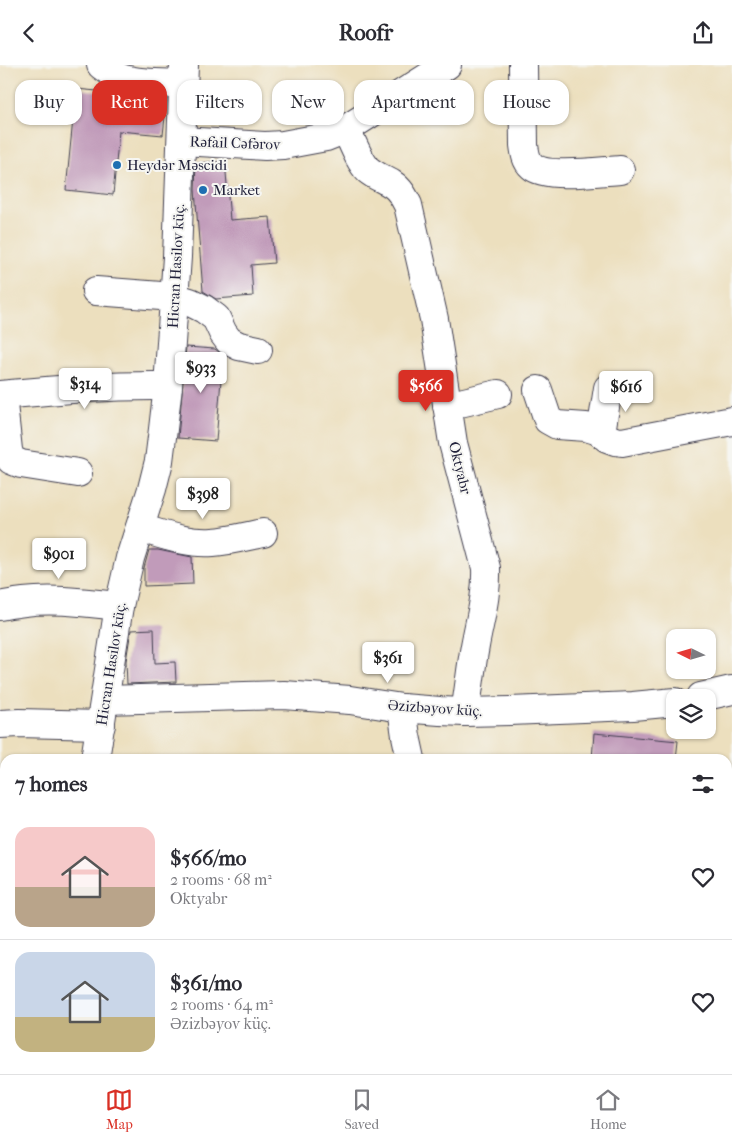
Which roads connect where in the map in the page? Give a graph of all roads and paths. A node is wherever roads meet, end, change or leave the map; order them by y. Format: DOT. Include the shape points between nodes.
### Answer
graph roads {
  1 [pos="101,65"];
  2 [pos="448,65"];
  3 [pos="523,65"];
  4 [pos="184,74"];
  5 [pos="346,129"];
  6 [pos="182,141"];
  7 [pos="620,170"];
  8 [pos="96,291"];
  9 [pos="174,297"];
  10 [pos="258,351"];
  11 [pos="168,387"];
  12 [pos="608,388"];
  13 [pos="538,390"];
  14 [pos="498,394"];
  15 [pos="1,395"];
  16 [pos="447,406"];
  17 [pos="732,421"];
  18 [pos="601,433"];
  19 [pos="78,473"];
  20 [pos="140,529"];
  21 [pos="264,533"];
  22 [pos="0,605"];
  23 [pos="119,606"];
  24 [pos="732,690"];
  25 [pos="716,694"];
  26 [pos="666,704"];
  27 [pos="402,708"];
  28 [pos="103,712"];
  29 [pos="466,712"];
  30 [pos="0,724"];
  31 [pos="96,754"];
  32 [pos="411,754"];
  1 -- 4 [label="street" via="123,79 146,83"];
  2 -- 5 [label="street, Rəfail Cəfərov"];
  3 -- 7 [label="street" via="524,145 526,158 532,167 542,172 561,173"];
  4 -- 6 [label="street, Hicran Hasilov küç."];
  5 -- 6 [label="street, Rəfail Cəfərov" via="326,137 283,145"];
  5 -- 16 [label="street, Oktyabr" via="367,169 402,192 408,205 434,319"];
  6 -- 9 [label="street, Hicran Hasilov küç."];
  8 -- 9 [label="street"];
  9 -- 10 [label="street" via="204,309 216,318 229,341"];
  9 -- 11 [label="street, Hicran Hasilov küç."];
  11 -- 15 [label="street" via="106,387"];
  11 -- 20 [label="street, Hicran Hasilov küç." via="159,461"];
  12 -- 18 [label="street"];
  13 -- 18 [label="street" via="548,420 557,425 586,427"];
  14 -- 16 [label="street"];
  15 -- 19 [label="street" via="12,461"];
  16 -- 29 [label="street, Oktyabr" via="453,443 486,568 487,586"];
  17 -- 18 [label="street" via="622,442"];
  20 -- 21 [label="street" via="175,539 213,542"];
  20 -- 23 [label="street, Hicran Hasilov küç."];
  22 -- 23 [label="street" via="24,601 73,601"];
  23 -- 28 [label="street, Hicran Hasilov küç."];
  24 -- 25 [label="street"];
  26 -- 29 [label="street, Əzizbəyov küç."];
  27 -- 28 [label="street, Əzizbəyov küç." via="284,695"];
  27 -- 29 [label="street, Əzizbəyov küç."];
  27 -- 32 [label="street"];
  28 -- 30 [label="street, Əzizbəyov küç."];
  28 -- 31 [label="street, Hicran Hasilov küç."];
}
